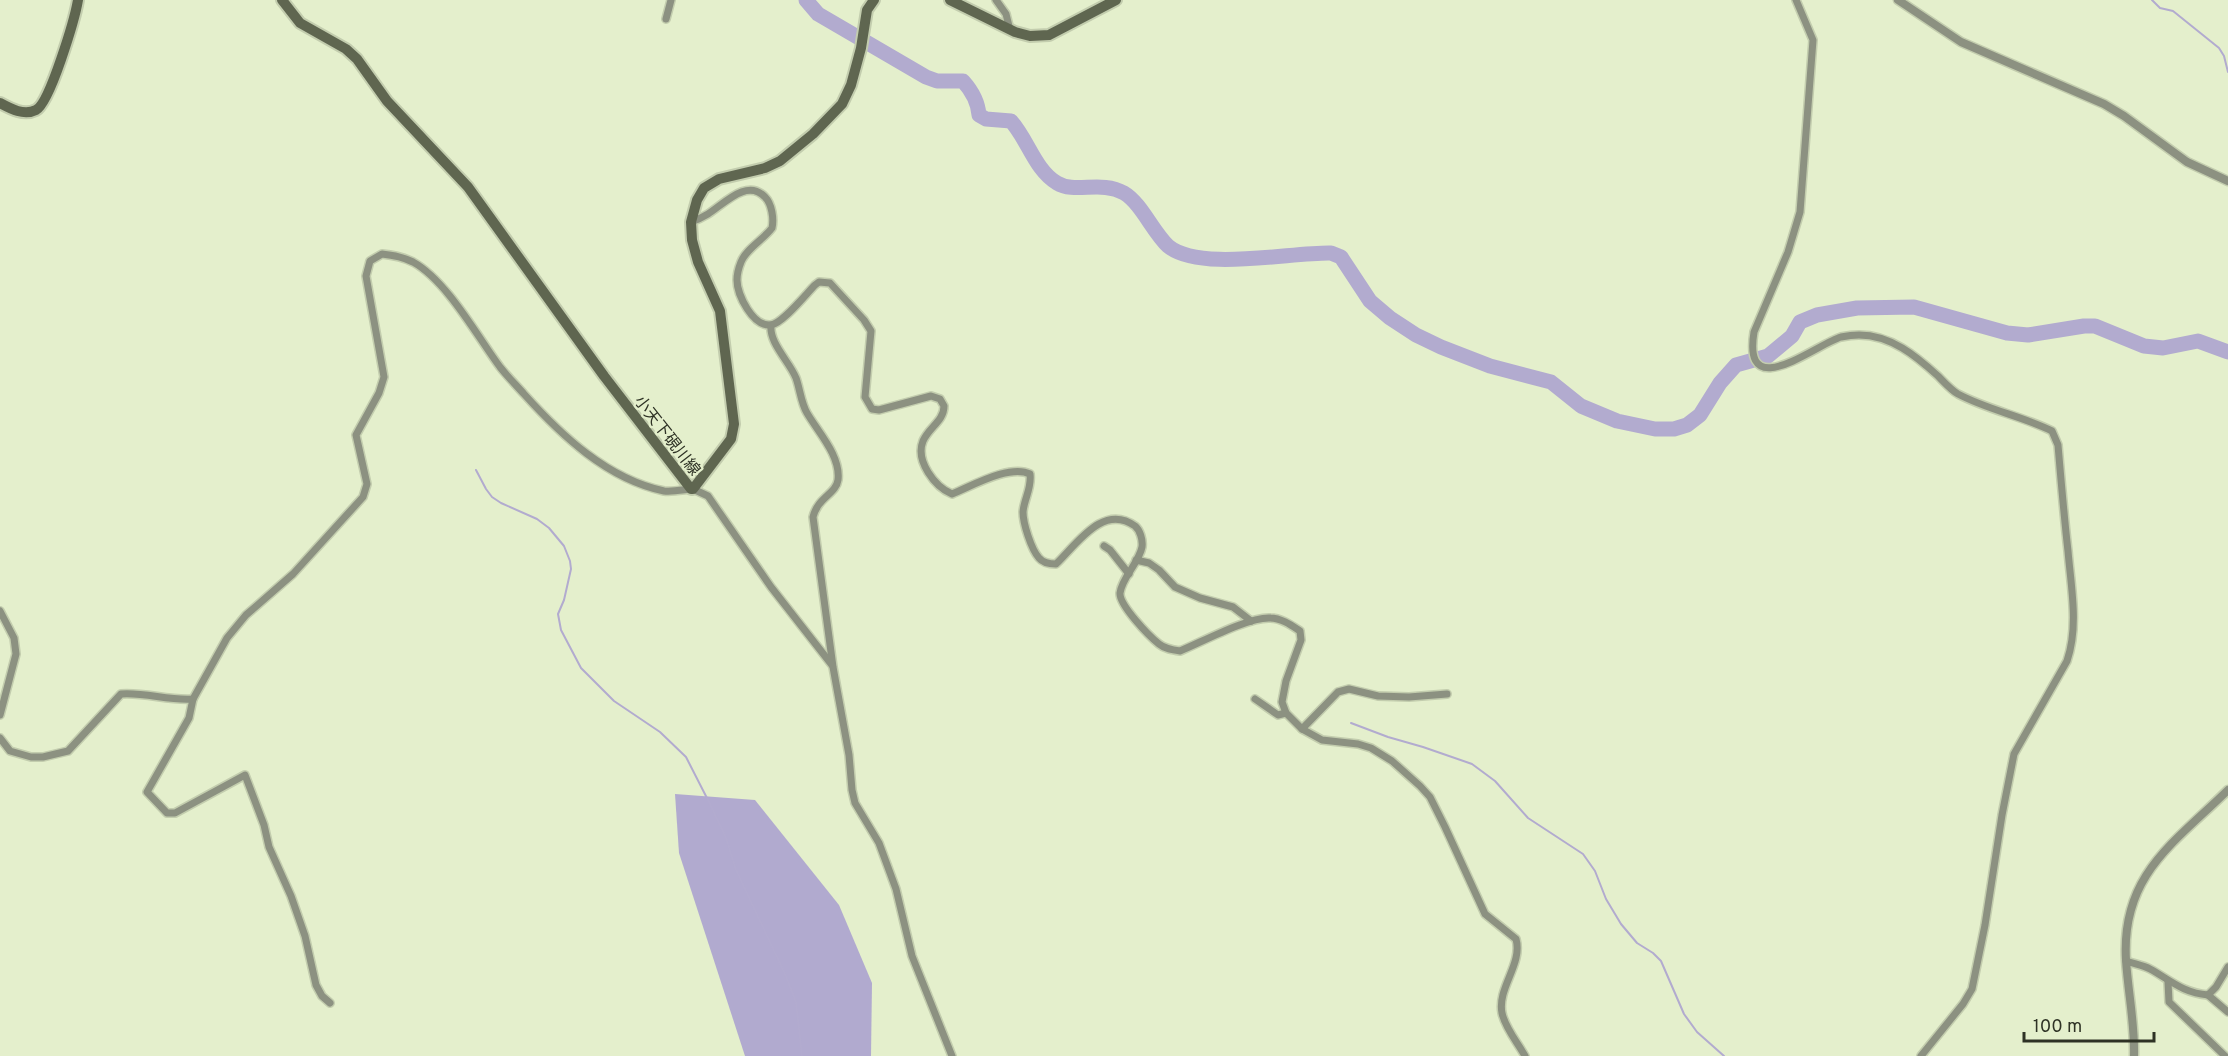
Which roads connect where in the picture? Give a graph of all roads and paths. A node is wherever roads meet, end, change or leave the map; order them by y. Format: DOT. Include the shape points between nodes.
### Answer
graph roads {
  1 [pos="78,0"];
  2 [pos="282,0"];
  3 [pos="671,0"];
  4 [pos="874,0"];
  5 [pos="950,0"];
  6 [pos="996,0"];
  7 [pos="1116,0"];
  8 [pos="1796,0"];
  9 [pos="1899,0"];
  10 [pos="666,19"];
  11 [pos="1010,30"];
  12 [pos="0,103"];
  13 [pos="2228,181"];
  14 [pos="691,222"];
  15 [pos="771,325"];
  16 [pos="692,489"];
  17 [pos="1104,546"];
  18 [pos="1136,560"];
  19 [pos="1129,574"];
  20 [pos="0,611"];
  21 [pos="1251,621"];
  22 [pos="833,667"];
  23 [pos="1447,694"];
  24 [pos="193,699"];
  25 [pos="1254,699"];
  26 [pos="1286,712"];
  27 [pos="0,715"];
  28 [pos="1302,729"];
  29 [pos="0,738"];
  30 [pos="2228,790"];
  31 [pos="2126,961"];
  32 [pos="2228,967"];
  33 [pos="2168,982"];
  34 [pos="2208,995"];
  35 [pos="330,1003"];
  36 [pos="2228,1012"];
  37 [pos="952,1056"];
  38 [pos="1525,1056"];
  39 [pos="1921,1056"];
  40 [pos="2134,1056"];
  41 [pos="2225,1056"];
  1 -- 12 [label="main road" via="63,54 43,104 21,112"];
  2 -- 16 [label="main road, 小天下硯川線" via="300,23 357,59 395,109 468,187 604,376"];
  3 -- 10 [label="street"];
  4 -- 14 [label="main road, 小天下硯川線" via="867,10 851,85 842,104 780,161 719,179 704,188"];
  5 -- 11 [label="main road"];
  6 -- 11 [label="street" via="1006,14"];
  7 -- 11 [label="main road" via="1049,35 1030,36"];
  8 -- 39 [label="street" via="1813,40 1800,212 1788,252 1754,332 1755,356 1766,368 1775,368 1840,337 1861,335 1881,340 1915,355 1957,394 2052,431 2058,445 2072,591 2071,650 2014,754 1972,989"];
  9 -- 13 [label="street" via="1961,42 2104,104 2187,162"];
  14 -- 15 [label="street" via="742,191 752,189 763,194 772,215 772,228 741,261 737,281 757,320"];
  14 -- 16 [label="main road, 小天下硯川線" via="698,262 720,311 734,424 731,439"];
  15 -- 18 [label="street" via="780,321 819,282 830,283 871,331 865,397 872,409 931,396 945,406 922,450 925,467 939,487 952,494 1005,473 1023,471 1030,474 1031,482 1023,512 1026,530 1039,558 1056,564 1095,526 1117,518 1136,527 1142,537"];
  15 -- 22 [label="street" via="770,333 795,376 807,412 826,441 838,473 833,491 821,500 813,517"];
  16 -- 22 [label="street" via="708,496"];
  16 -- 24 [label="street" via="666,491 637,483 578,448 500,368 432,278 414,262 382,254 370,261 366,276 384,377 356,435 367,484 363,497 293,574 246,615 227,638"];
  17 -- 19 [label="street"];
  18 -- 19 [label="street"];
  18 -- 21 [label="street" via="1149,563 1175,587 1233,607"];
  19 -- 21 [label="street" via="1120,592 1122,604 1160,645 1171,650 1180,651"];
  20 -- 27 [label="street" via="14,638 16,654"];
  21 -- 26 [label="street" via="1270,618 1300,631 1301,640 1282,702"];
  22 -- 37 [label="street" via="855,803 879,843 896,889 912,956"];
  23 -- 28 [label="street" via="1378,696 1349,689 1338,692"];
  24 -- 29 [label="street" via="122,694 68,751 42,758 10,752"];
  24 -- 35 [label="street" via="189,718 147,792 167,813 175,813 245,775 269,848 305,936 316,985"];
  25 -- 26 [label="street" via="1278,714"];
  26 -- 28 [label="street"];
  28 -- 38 [label="street" via="1322,740 1371,748 1392,761 1430,797 1485,914 1516,939 1517,955 1502,1011"];
  30 -- 31 [label="street" via="2163,850 2148,872 2134,896 2128,919"];
  31 -- 33 [label="street" via="2149,968"];
  31 -- 40 [label="street"];
  32 -- 34 [label="street"];
  33 -- 34 [label="street"];
  33 -- 41 [label="street" via="2169,1002"];
  34 -- 36 [label="street"];
}
